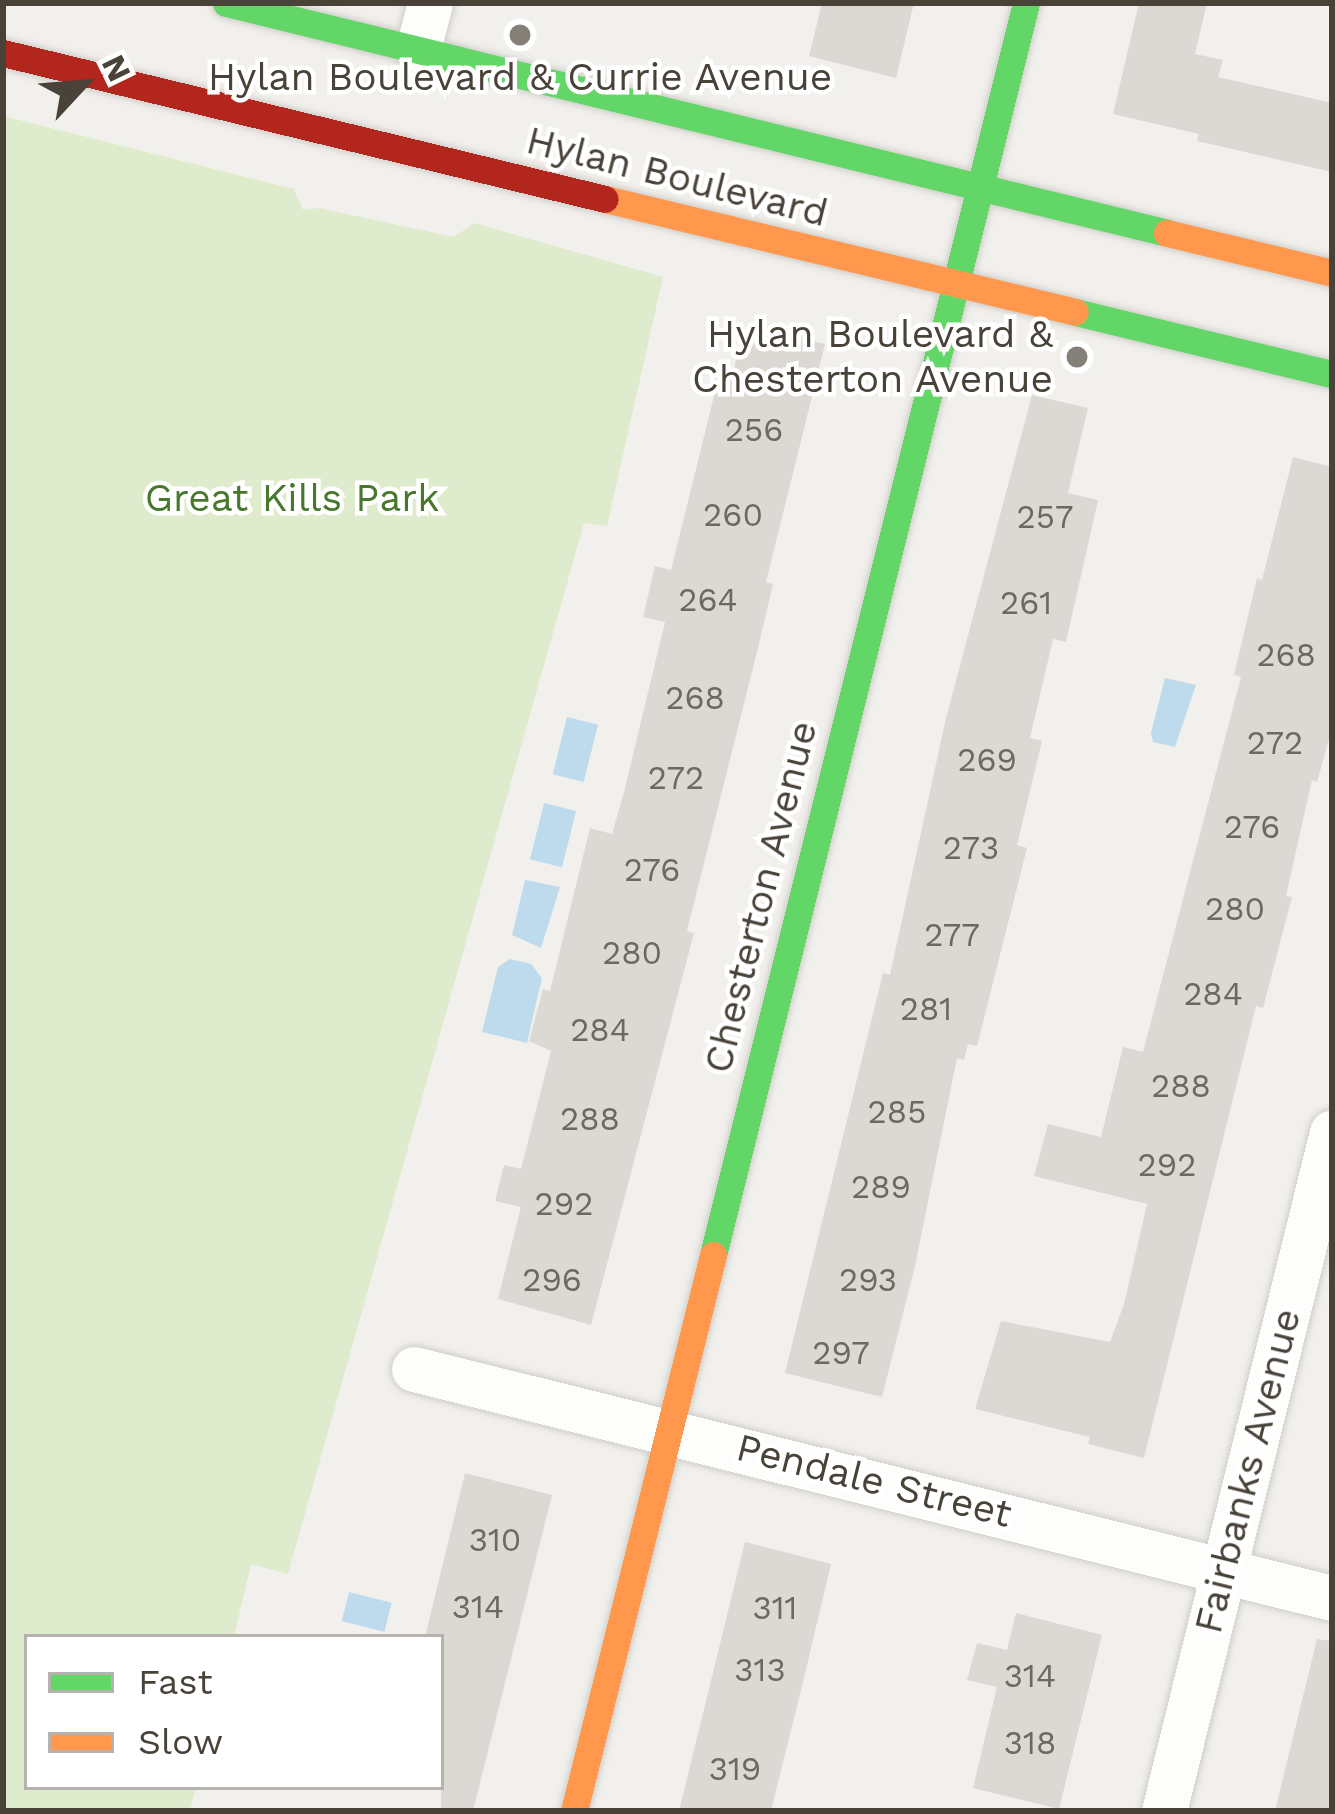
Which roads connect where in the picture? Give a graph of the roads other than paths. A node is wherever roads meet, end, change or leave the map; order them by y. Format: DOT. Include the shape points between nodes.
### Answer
graph roads {
  1 [pos="226,3"];
  2 [pos="430,3"];
  3 [pos="1026,3"];
  4 [pos="418,49"];
  5 [pos="3,52"];
  6 [pos="980,187"];
  7 [pos="1332,273"];
  8 [pos="957,286"];
  9 [pos="1332,374"];
  10 [pos="1332,1132"];
  11 [pos="414,1369"];
  12 [pos="667,1429"];
  13 [pos="1224,1570"];
  14 [pos="1332,1598"];
  15 [pos="574,1811"];
  16 [pos="1164,1811"];
  1 -- 4 [label="main road, Hylan Boulevard"];
  2 -- 4 [label="street"];
  3 -- 6 [label="main road, Chesterton Avenue"];
  4 -- 6 [label="main road, Hylan Boulevard"];
  5 -- 8 [label="main road, Hylan Boulevard"];
  6 -- 7 [label="main road, Hylan Boulevard"];
  6 -- 8 [label="main road, Chesterton Avenue"];
  8 -- 9 [label="main road, Hylan Boulevard"];
  8 -- 12 [label="main road, Chesterton Avenue"];
  10 -- 13 [label="street, Fairbanks Avenue"];
  11 -- 12 [label="street, Pendale Street"];
  12 -- 13 [label="street, Pendale Street"];
  12 -- 15 [label="main road, Chesterton Avenue"];
  13 -- 14 [label="street, Pendale Street"];
  13 -- 16 [label="street, Fairbanks Avenue"];
}
